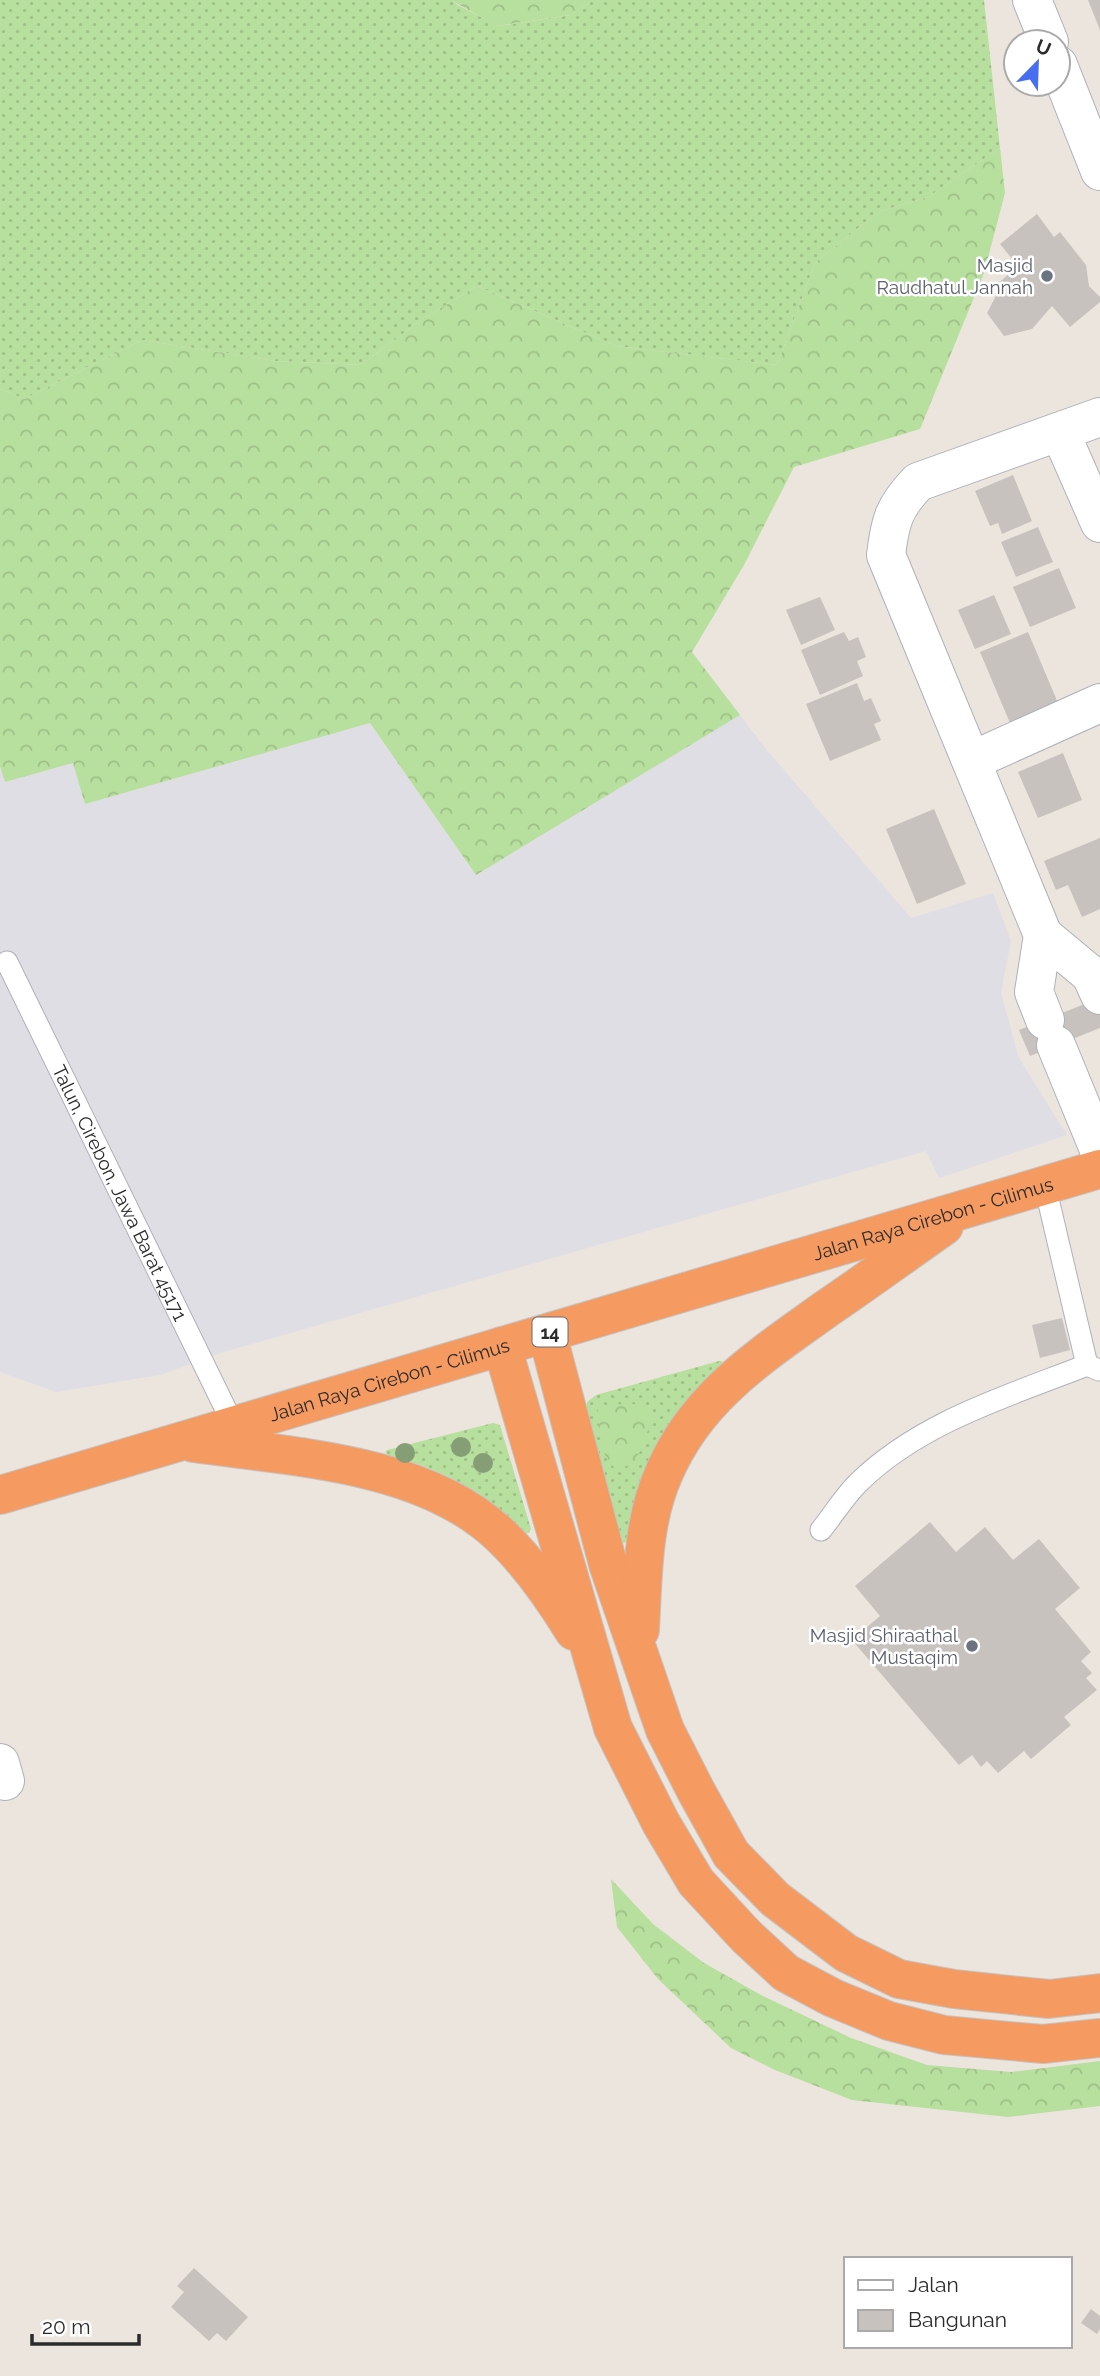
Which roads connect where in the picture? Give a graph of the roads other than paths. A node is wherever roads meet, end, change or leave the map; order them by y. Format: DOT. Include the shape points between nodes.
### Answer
graph roads {
  1 [pos="1032,0"];
  2 [pos="1043,28"];
  3 [pos="1071,98"];
  4 [pos="1100,171"];
  5 [pos="1100,417"];
  6 [pos="1060,432"];
  7 [pos="1100,523"];
  8 [pos="1100,703"];
  9 [pos="971,761"];
  10 [pos="1043,935"];
  11 [pos="7,962"];
  12 [pos="1100,995"];
  13 [pos="1100,1152"];
  14 [pos="1100,1169"];
  15 [pos="1045,1186"];
  16 [pos="968,1208"];
  17 [pos="547,1333"];
  18 [pos="502,1346"];
  19 [pos="1094,1368"];
  20 [pos="234,1426"];
  21 [pos="182,1441"];
  22 [pos="0,1495"];
  23 [pos="821,1530"];
  24 [pos="639,1649"];
  25 [pos="594,1662"];
  26 [pos="1100,1993"];
  27 [pos="1100,2038"];
  1 -- 2 [label="street"];
  3 -- 4 [label="street"];
  5 -- 6 [label="street"];
  6 -- 7 [label="street"];
  6 -- 9 [label="street" via="918,482 901,499 890,526 886,555"];
  8 -- 9 [label="street"];
  9 -- 10 [label="street"];
  10 -- 12 [label="street" via="1091,975"];
  10 -- 13 [label="street" via="1034,992"];
  11 -- 20 [label="lane, Talun, Cirebon, Jawa Barat 45171"];
  14 -- 15 [label="highway, Jalan Raya Cirebon - Cilimus / 14"];
  15 -- 16 [label="highway, Jalan Raya Cirebon - Cilimus / 14"];
  15 -- 19 [label="lane"];
  16 -- 17 [label="highway, Jalan Raya Cirebon - Cilimus / 14"];
  16 -- 24 [label="highway" via="746,1366 694,1423 664,1473 649,1518"];
  17 -- 18 [label="highway, Jalan Raya Cirebon - Cilimus / 14"];
  17 -- 24 [label="highway" via="608,1564"];
  18 -- 20 [label="highway, Jalan Raya Cirebon - Cilimus / 14"];
  18 -- 25 [label="highway"];
  19 -- 23 [label="lane" via="936,1426 857,1484"];
  20 -- 21 [label="highway, Jalan Raya Cirebon - Cilimus / 14"];
  21 -- 22 [label="highway, Jalan Raya Cirebon - Cilimus / 14"];
  21 -- 25 [label="highway" via="330,1462 395,1477 465,1509 498,1533 522,1559"];
  24 -- 26 [label="highway" via="665,1730 731,1854 775,1899 846,1953 899,1979 954,1989 1049,1999"];
  25 -- 27 [label="highway" via="613,1728 696,1882 786,1973 889,2021 944,2035 1043,2044"];
}
